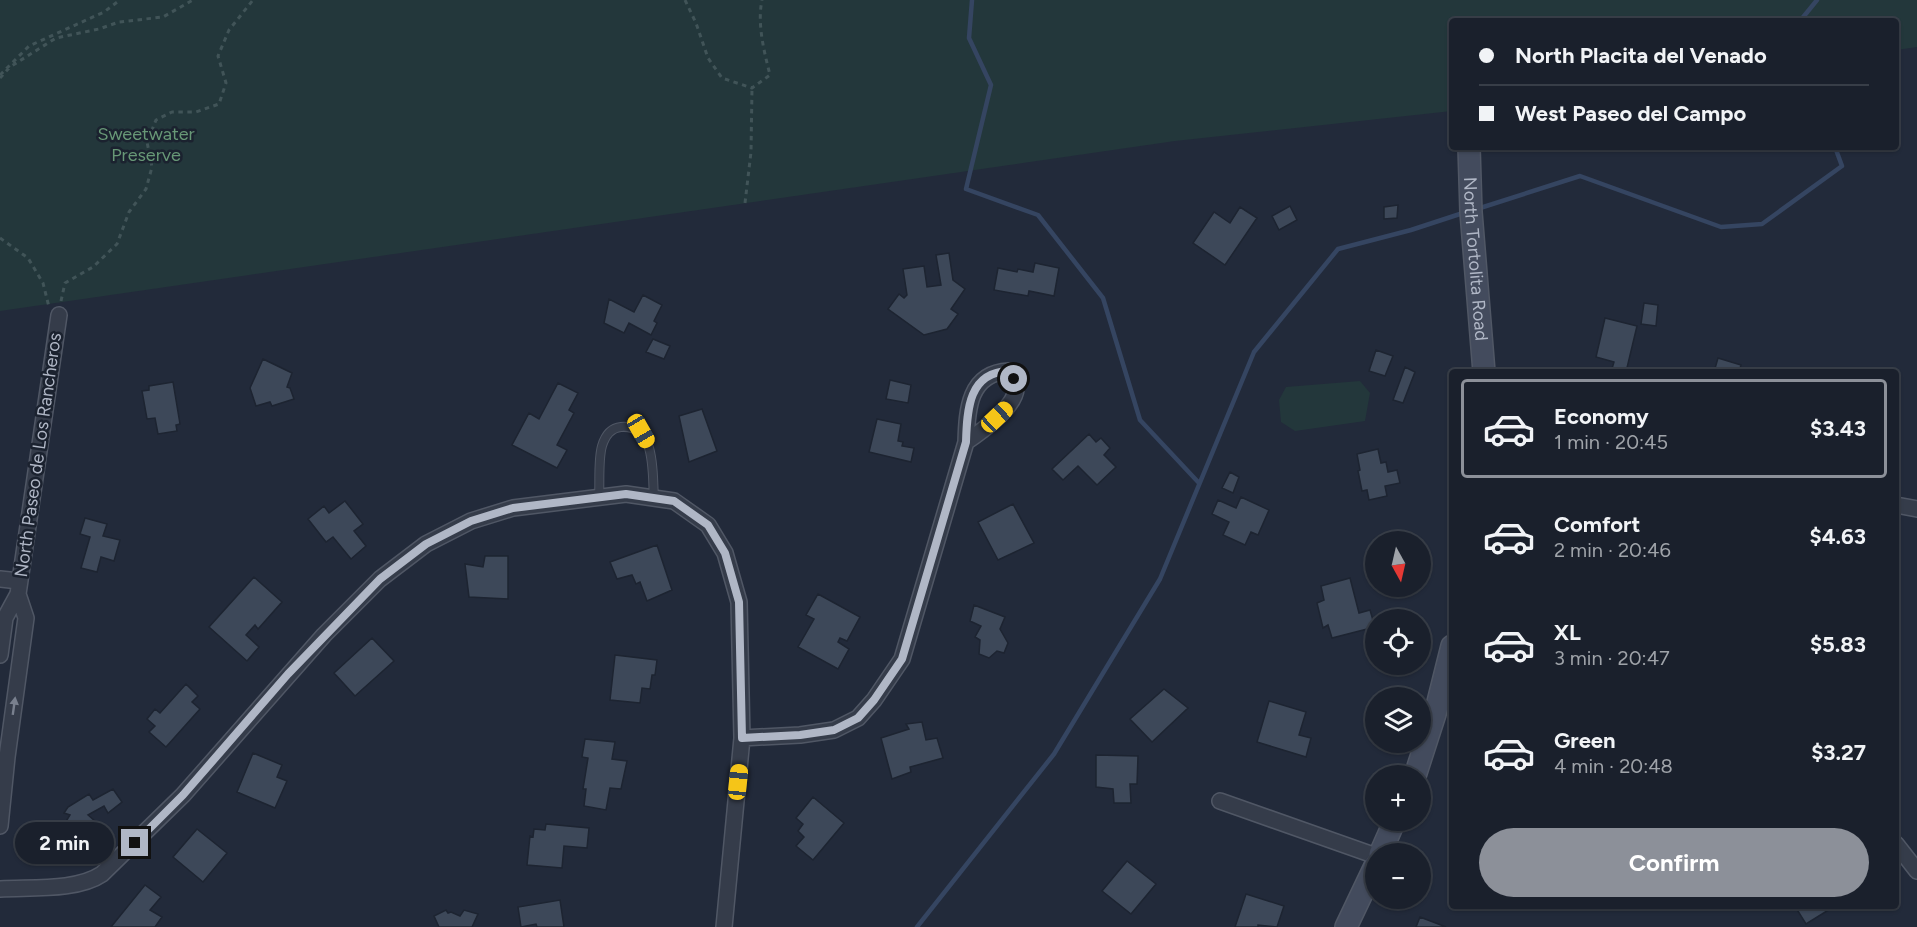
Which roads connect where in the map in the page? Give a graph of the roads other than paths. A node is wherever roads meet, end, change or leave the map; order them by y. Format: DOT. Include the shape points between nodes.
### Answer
graph roads {
  1 [pos="1469,150"];
  2 [pos="59,315"];
  3 [pos="1484,369"];
  4 [pos="966,442"];
  5 [pos="599,498"];
  6 [pos="654,498"];
  7 [pos="1899,506"];
  8 [pos="1917,509"];
  9 [pos="0,579"];
  10 [pos="18,588"];
  11 [pos="0,656"];
  12 [pos="1449,658"];
  13 [pos="742,738"];
  14 [pos="1419,765"];
  15 [pos="1220,801"];
  16 [pos="0,826"];
  17 [pos="1899,848"];
  18 [pos="1365,852"];
  19 [pos="1917,871"];
  20 [pos="1365,887"];
  21 [pos="0,889"];
  22 [pos="724,927"];
  23 [pos="1346,927"];
  1 -- 3 [label="street, North Tortolita Road"];
  2 -- 10 [label="street, North Paseo de Los Rancheros"];
  4 -- 4 [label="street" via="1009,405 1017,390 1009,371 985,376 975,387"];
  4 -- 13 [label="street" via="902,659 874,700 858,718 834,730"];
  5 -- 6 [label="street" via="626,494"];
  5 -- 6 [label="lane" via="602,446 609,432 632,427 641,431 649,446"];
  5 -- 21 [label="street" via="513,508 471,521 426,544 380,579 324,635 183,795 102,874 79,884"];
  6 -- 13 [label="street" via="674,501 708,525 725,553 739,602"];
  7 -- 8 [label="street"];
  9 -- 10 [label="street"];
  10 -- 11 [label="street, North Paseo de Los Rancheros" via="5,618"];
  16 -- 10 [label="street, North Paseo de Los Rancheros, one-way" via="26,618"];
  12 -- 14 [label="street"];
  13 -- 22 [label="street"];
  15 -- 18 [label="street"];
  17 -- 19 [label="street"];
  20 -- 23 [label="street"];
}
